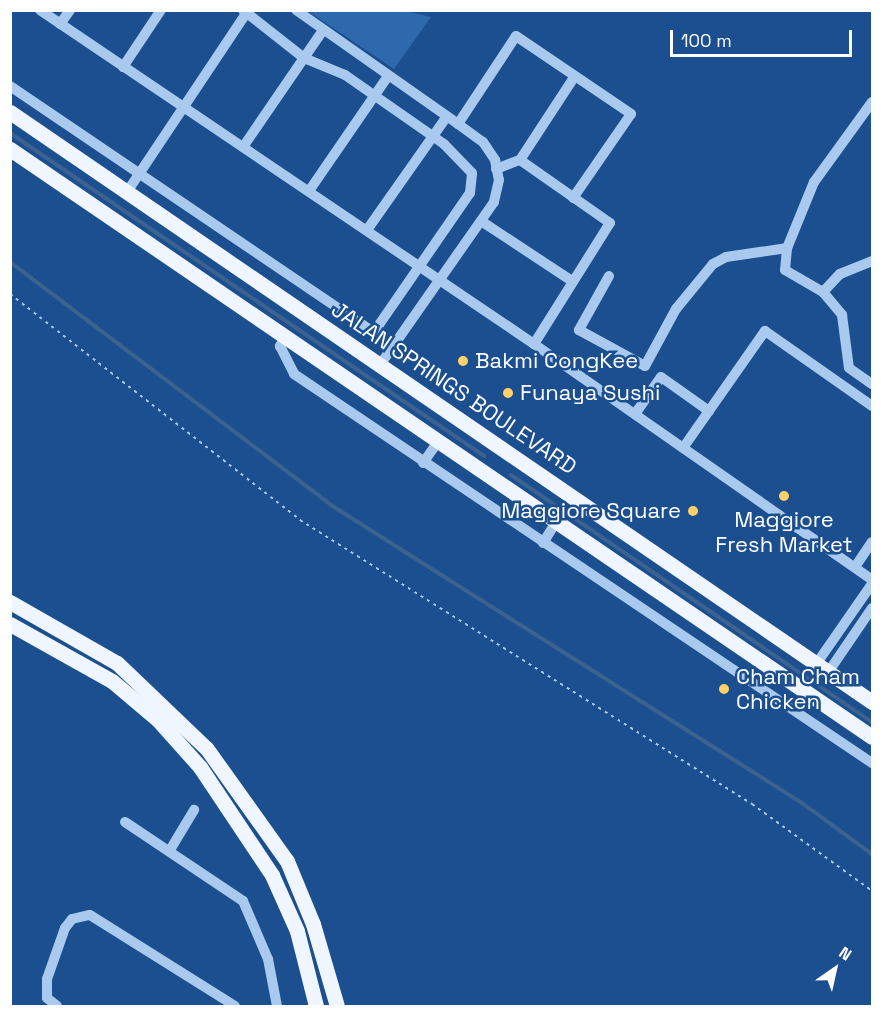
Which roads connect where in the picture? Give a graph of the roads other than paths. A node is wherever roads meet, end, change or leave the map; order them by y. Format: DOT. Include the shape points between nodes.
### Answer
graph roads {
  1 [pos="40,10"];
  2 [pos="70,10"];
  3 [pos="160,10"];
  4 [pos="296,10"];
  5 [pos="246,12"];
  6 [pos="60,24"];
  7 [pos="323,30"];
  8 [pos="304,58"];
  9 [pos="123,67"];
  10 [pos="388,76"];
  11 [pos="575,76"];
  12 [pos="10,86"];
  13 [pos="374,96"];
  14 [pos="873,102"];
  15 [pos="183,108"];
  16 [pos="10,112"];
  17 [pos="447,116"];
  18 [pos="458,124"];
  19 [pos="433,137"];
  20 [pos="243,147"];
  21 [pos="10,149"];
  22 [pos="520,160"];
  23 [pos="496,169"];
  24 [pos="140,174"];
  25 [pos="309,191"];
  26 [pos="128,192"];
  27 [pos="573,198"];
  28 [pos="481,221"];
  29 [pos="367,230"];
  30 [pos="787,248"];
  31 [pos="873,261"];
  32 [pos="420,266"];
  33 [pos="609,276"];
  34 [pos="440,280"];
  35 [pos="572,281"];
  36 [pos="823,292"];
  37 [pos="283,341"];
  38 [pos="534,344"];
  39 [pos="380,365"];
  40 [pos="873,384"];
  41 [pos="873,406"];
  42 [pos="709,411"];
  43 [pos="635,414"];
  44 [pos="439,440"];
  45 [pos="683,448"];
  46 [pos="507,452"];
  47 [pos="423,463"];
  48 [pos="492,476"];
  49 [pos="557,521"];
  50 [pos="873,542"];
  51 [pos="543,543"];
  52 [pos="855,567"];
  53 [pos="873,582"];
  54 [pos="10,602"];
  55 [pos="873,608"];
  56 [pos="10,624"];
  57 [pos="823,667"];
  58 [pos="873,702"];
  59 [pos="849,722"];
  60 [pos="873,737"];
  61 [pos="837,740"];
  62 [pos="873,764"];
  63 [pos="194,810"];
  64 [pos="125,822"];
  65 [pos="170,850"];
  66 [pos="57,1006"];
  67 [pos="235,1006"];
  68 [pos="277,1006"];
  69 [pos="316,1006"];
  70 [pos="337,1006"];
  1 -- 6 [label="street"];
  2 -- 6 [label="street"];
  3 -- 9 [label="street"];
  4 -- 7 [label="street"];
  5 -- 8 [label="street"];
  5 -- 15 [label="street"];
  6 -- 9 [label="street"];
  7 -- 8 [label="street"];
  7 -- 10 [label="street"];
  8 -- 13 [label="street"];
  8 -- 20 [label="street"];
  9 -- 15 [label="street"];
  10 -- 13 [label="street"];
  10 -- 17 [label="street"];
  11 -- 18 [label="street" via="516,36"];
  11 -- 22 [label="street"];
  11 -- 27 [label="street" via="631,114"];
  12 -- 24 [label="street"];
  13 -- 19 [label="street"];
  13 -- 25 [label="street"];
  14 -- 30 [label="street" via="814,182"];
  15 -- 20 [label="street"];
  15 -- 24 [label="street"];
  16 -- 26 [label="main road, JALAN SPRINGS BOULEVARD"];
  17 -- 18 [label="street"];
  17 -- 19 [label="street"];
  18 -- 23 [label="street" via="483,142"];
  19 -- 29 [label="street"];
  19 -- 32 [label="street" via="465,160 472,173 470,193"];
  20 -- 25 [label="street"];
  21 -- 37 [label="main road"];
  22 -- 23 [label="street"];
  22 -- 27 [label="street"];
  23 -- 28 [label="street" via="494,202"];
  24 -- 26 [label="street"];
  24 -- 32 [label="street" via="374,332"];
  25 -- 29 [label="street"];
  26 -- 39 [label="main road, JALAN SPRINGS BOULEVARD"];
  27 -- 35 [label="street" via="610,223"];
  28 -- 34 [label="street"];
  28 -- 35 [label="street"];
  29 -- 32 [label="street"];
  30 -- 33 [label="street" via="726,257 712,264 676,309 645,366 579,330"];
  30 -- 36 [label="street" via="785,270 792,279"];
  31 -- 36 [label="street" via="840,274"];
  32 -- 34 [label="street"];
  34 -- 38 [label="street"];
  34 -- 39 [label="street"];
  35 -- 38 [label="street"];
  36 -- 40 [label="street" via="842,315 849,368"];
  37 -- 44 [label="main road"];
  37 -- 47 [label="street" via="294,374"];
  38 -- 43 [label="street"];
  39 -- 46 [label="main road, JALAN SPRINGS BOULEVARD"];
  41 -- 42 [label="street" via="765,331"];
  42 -- 43 [label="street" via="661,377"];
  42 -- 45 [label="street"];
  43 -- 45 [label="street"];
  44 -- 47 [label="street"];
  44 -- 48 [label="main road"];
  45 -- 52 [label="street"];
  46 -- 48 [label="main road"];
  46 -- 57 [label="main road, JALAN SPRINGS BOULEVARD"];
  47 -- 51 [label="street"];
  48 -- 49 [label="main road"];
  49 -- 51 [label="street"];
  49 -- 59 [label="main road"];
  50 -- 52 [label="street"];
  51 -- 61 [label="street"];
  52 -- 53 [label="street"];
  53 -- 57 [label="street"];
  54 -- 70 [label="main road" via="117,663 207,748 287,861 313,924"];
  55 -- 57 [label="street"];
  56 -- 69 [label="main road" via="112,681 158,720 200,767 272,875 297,931"];
  57 -- 58 [label="main road, JALAN SPRINGS BOULEVARD"];
  59 -- 60 [label="main road"];
  59 -- 61 [label="street"];
  61 -- 62 [label="street"];
  63 -- 65 [label="street"];
  64 -- 65 [label="street"];
  65 -- 68 [label="street" via="250,911 268,959"];
  66 -- 67 [label="street" via="47,998 46,979 72,919 90,915"];
}
